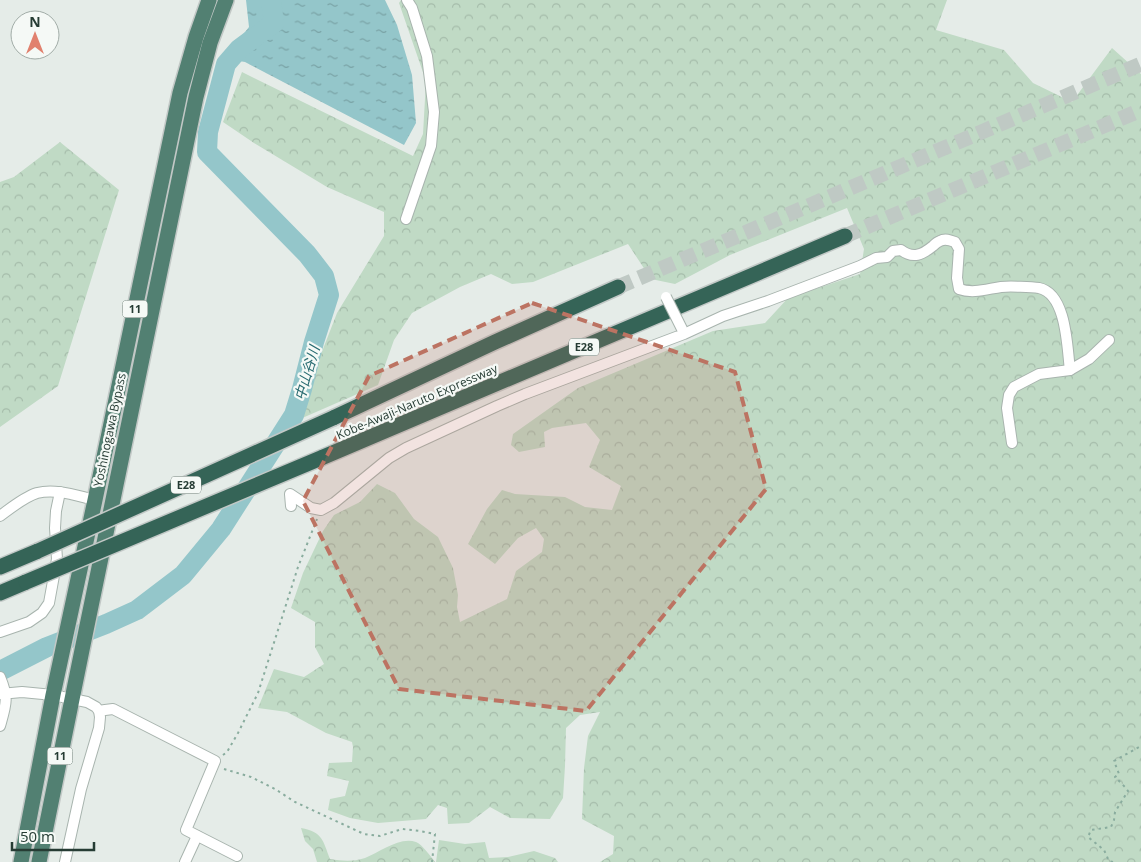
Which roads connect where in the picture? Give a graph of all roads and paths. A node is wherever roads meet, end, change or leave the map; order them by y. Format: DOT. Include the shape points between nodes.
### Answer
graph roads {
  1 [pos="209,0"];
  2 [pos="226,0"];
  3 [pos="407,0"];
  4 [pos="406,219"];
  5 [pos="845,236"];
  6 [pos="618,288"];
  7 [pos="666,297"];
  8 [pos="683,332"];
  9 [pos="1109,340"];
  10 [pos="1070,370"];
  11 [pos="1012,443"];
  12 [pos="60,492"];
  13 [pos="96,500"];
  14 [pos="291,506"];
  15 [pos="321,510"];
  16 [pos="0,516"];
  17 [pos="0,567"];
  18 [pos="0,593"];
  19 [pos="0,632"];
  20 [pos="2,687"];
  21 [pos="53,695"];
  22 [pos="72,700"];
  23 [pos="99,711"];
  24 [pos="0,726"];
  25 [pos="1141,746"];
  26 [pos="215,761"];
  27 [pos="197,836"];
  28 [pos="237,856"];
  29 [pos="21,862"];
  30 [pos="39,862"];
  31 [pos="65,862"];
  32 [pos="185,862"];
  33 [pos="432,862"];
  34 [pos="1113,862"];
  1 -- 13 [label="highway, Yoshinogawa Bypass / 11" via="180,93"];
  2 -- 22 [label="highway, Yoshinogawa Bypass / 11" via="196,97"];
  3 -- 4 [label="street" via="427,56 434,112 431,146"];
  5 -- 18 [label="highway, Kobe-Awaji-Naruto Expressway / E28, bridge"];
  6 -- 17 [label="highway, Kobe-Awaji-Naruto Expressway / E28, bridge"];
  7 -- 8 [label="street, bridge"];
  8 -- 10 [label="street" via="876,258 887,257 893,251 916,255 948,239 959,249 959,290 1041,288 1053,296 1064,319"];
  8 -- 15 [label="street" via="525,394 406,448"];
  9 -- 10 [label="street" via="1090,359"];
  10 -- 11 [label="street" via="1039,374 1014,387 1007,408"];
  12 -- 13 [label="street"];
  12 -- 16 [label="street" via="36,493"];
  12 -- 19 [label="street" via="55,528 57,559 49,603 29,622"];
  13 -- 21 [label="highway, Yoshinogawa Bypass / 11"];
  14 -- 15 [label="street" via="290,494 311,508"];
  15 -- 26 [label="path" via="298,567 258,693 227,752"];
  20 -- 21 [label="street"];
  20 -- 24 [label="street" via="6,704"];
  21 -- 22 [label="street"];
  21 -- 29 [label="highway, Yoshinogawa Bypass / 11"];
  22 -- 23 [label="street" via="87,702"];
  22 -- 30 [label="highway, Yoshinogawa Bypass / 11"];
  23 -- 26 [label="street" via="112,709"];
  23 -- 31 [label="street" via="99,728"];
  25 -- 34 [label="path" via="1114,761 1119,774 1115,777 1128,791 1115,812 1111,826 1092,830 1088,837"];
  26 -- 27 [label="street" via="186,830"];
  26 -- 33 [label="path" via="223,769 251,777 295,802 364,834 380,836 402,830 435,834"];
  27 -- 28 [label="street"];
  27 -- 32 [label="street"];
}
